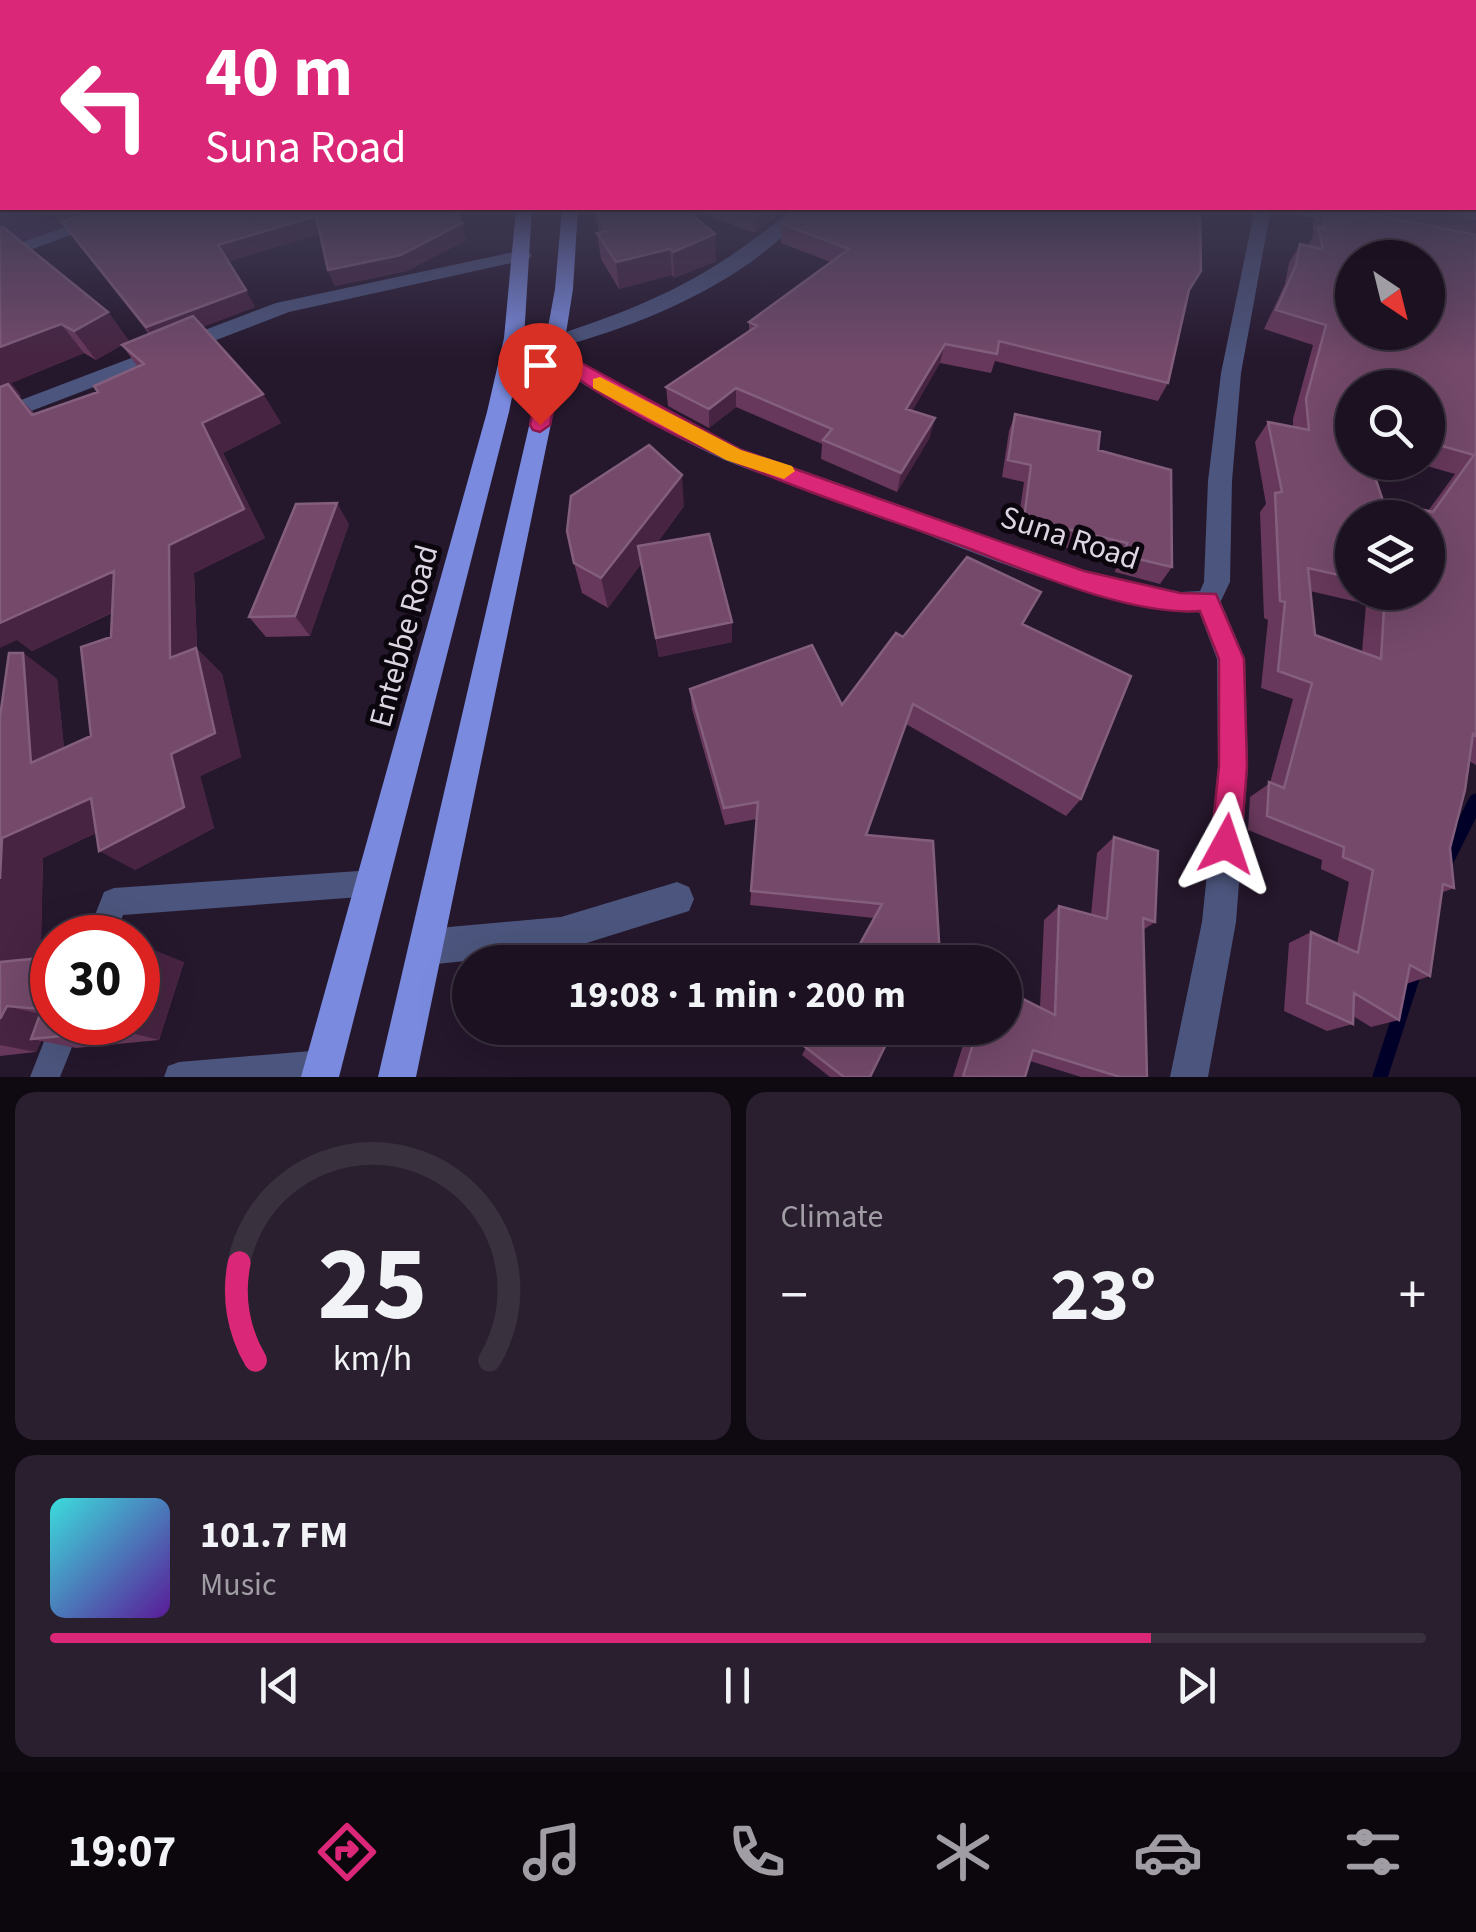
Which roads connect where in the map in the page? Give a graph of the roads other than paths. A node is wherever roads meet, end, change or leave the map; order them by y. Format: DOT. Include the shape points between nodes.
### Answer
graph roads {
  1 [pos="508,258"];
  2 [pos="523,258"];
  3 [pos="567,258"];
  4 [pos="739,258"];
  5 [pos="1253,258"];
  6 [pos="555,348"];
  7 [pos="0,416"];
  8 [pos="1208,601"];
  9 [pos="373,883"];
  10 [pos="677,899"];
  11 [pos="109,915"];
  12 [pos="427,948"];
  13 [pos="57,1045"];
  14 [pos="322,1071"];
  15 [pos="45,1077"];
  16 [pos="179,1077"];
  17 [pos="397,1077"];
  18 [pos="1189,1077"];
  1 -- 7 [label="street" via="284,307"];
  2 -- 9 [label="main road, Entebbe Road" via="498,412"];
  3 -- 6 [label="main road"];
  4 -- 6 [label="street" via="668,301"];
  5 -- 8 [label="street" via="1231,373 1217,582"];
  6 -- 8 [label="street, Suna Road" via="588,378 734,455 1083,581 1180,603"];
  6 -- 12 [label="main road"];
  8 -- 18 [label="street" via="1231,659 1233,766 1219,922"];
  9 -- 11 [label="lane" via="114,902"];
  9 -- 14 [label="main road, Entebbe Road"];
  10 -- 12 [label="street" via="561,934"];
  12 -- 17 [label="main road"];
  13 -- 15 [label="lane"];
  14 -- 16 [label="lane"];
}
